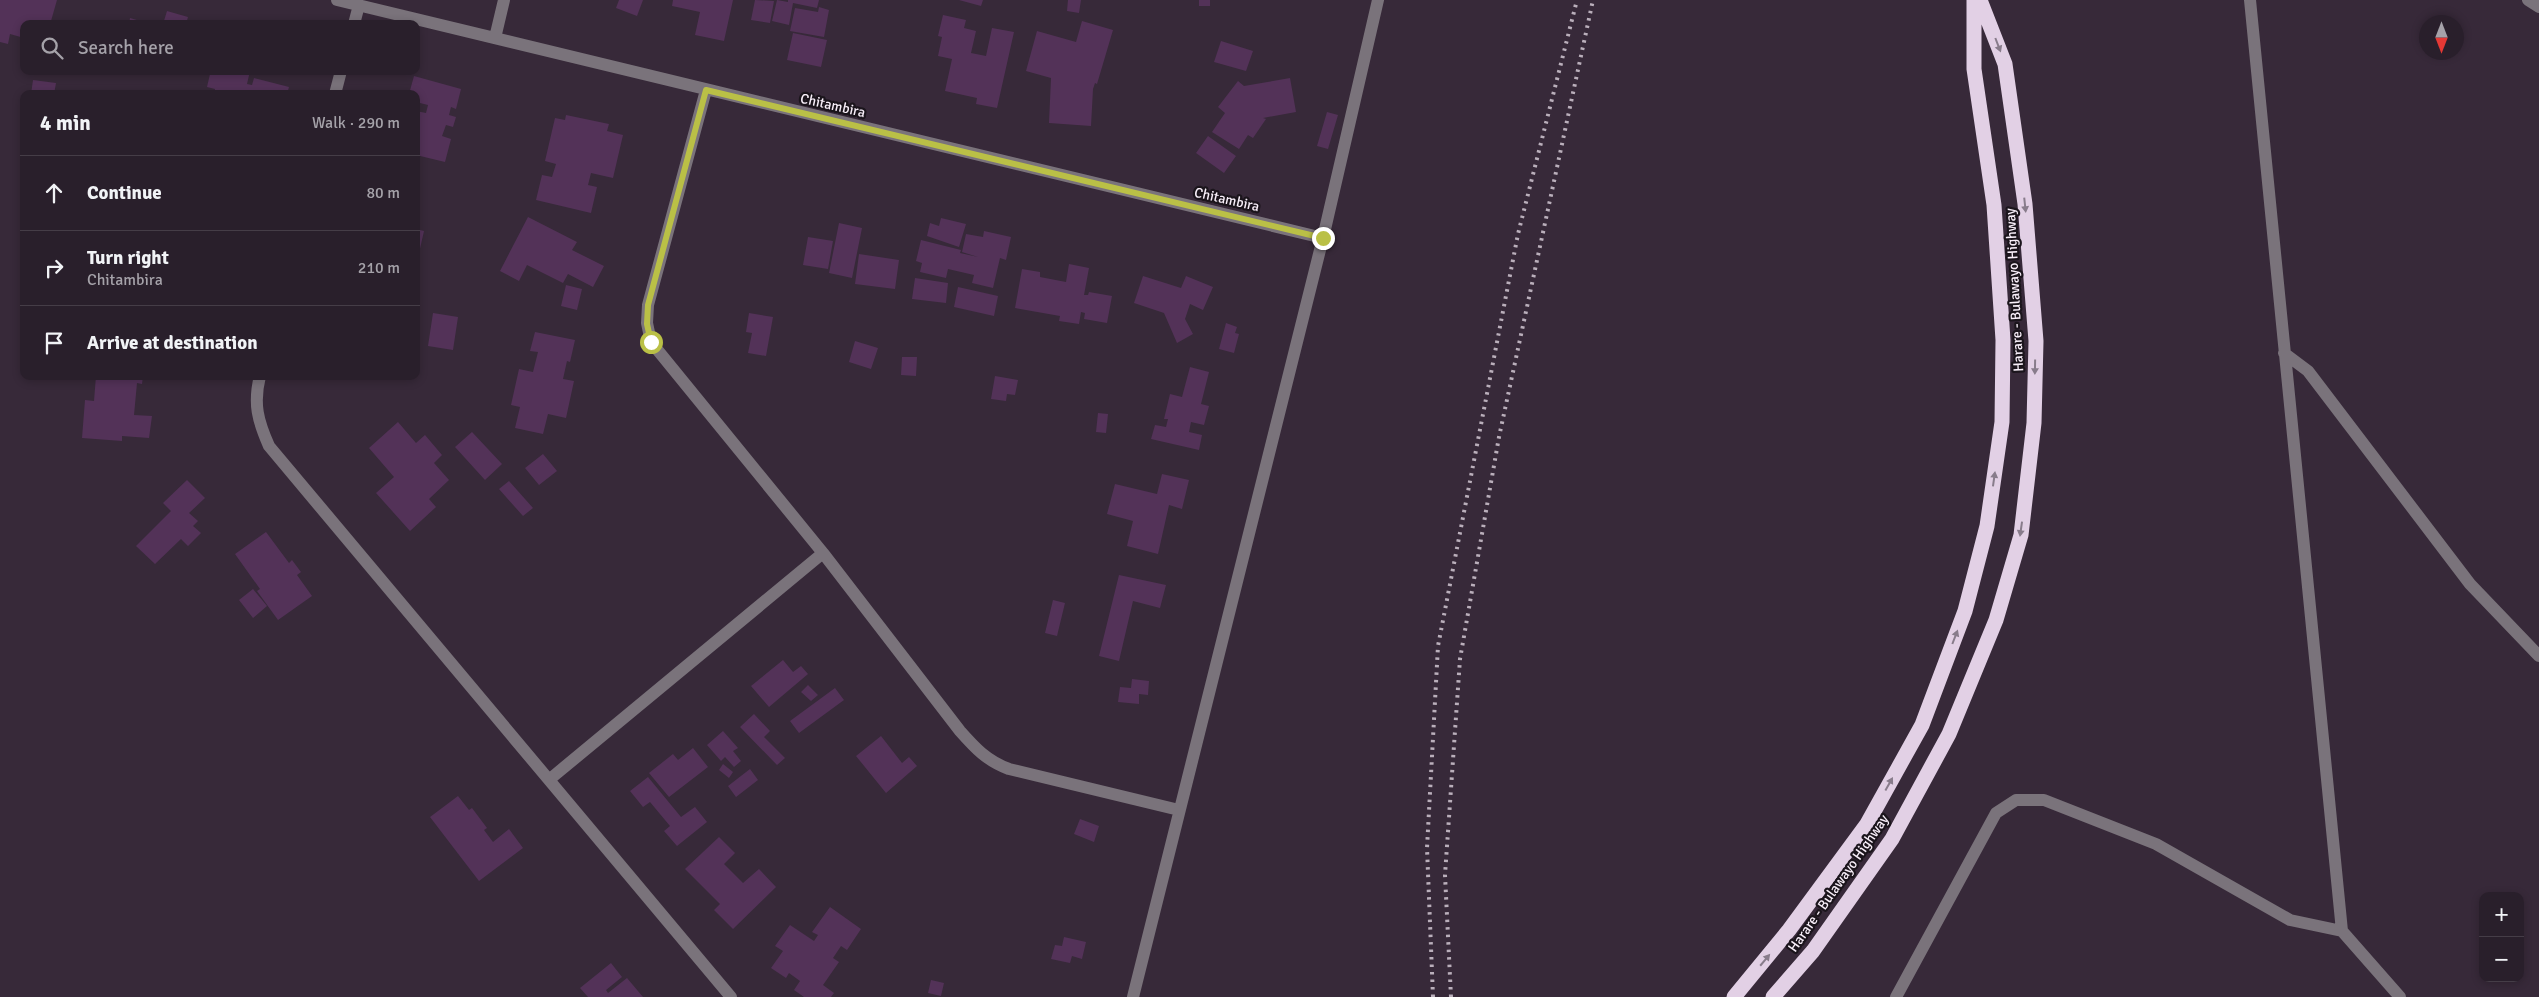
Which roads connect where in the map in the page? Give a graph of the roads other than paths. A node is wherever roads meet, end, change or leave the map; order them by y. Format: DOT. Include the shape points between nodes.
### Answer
graph roads {
  1 [pos="337,0"];
  2 [pos="504,0"];
  3 [pos="1378,0"];
  4 [pos="1974,0"];
  5 [pos="1980,0"];
  6 [pos="2250,0"];
  7 [pos="2528,0"];
  8 [pos="359,5"];
  9 [pos="2539,7"];
  10 [pos="355,20"];
  11 [pos="495,38"];
  12 [pos="340,75"];
  13 [pos="336,90"];
  14 [pos="706,90"];
  15 [pos="1323,238"];
  16 [pos="2284,353"];
  17 [pos="259,380"];
  18 [pos="823,553"];
  19 [pos="2539,656"];
  20 [pos="550,779"];
  21 [pos="1180,810"];
  22 [pos="2342,931"];
  23 [pos="731,997"];
  24 [pos="1133,997"];
  25 [pos="1734,997"];
  26 [pos="1773,997"];
  27 [pos="1896,997"];
  28 [pos="2400,997"];
  1 -- 8 [label="street, Chitambira"];
  2 -- 11 [label="street"];
  3 -- 15 [label="street"];
  25 -- 4 [label="highway, Harare - Bulawayo Highway, one-way" via="1790,930 1867,824 1922,725 1965,611 1987,526 2002,422 2003,340 1994,206 1974,69"];
  5 -- 26 [label="highway, Harare - Bulawayo Highway, one-way" via="2005,64 2025,204 2036,341 2034,424 2021,535 1996,620 1945,743 1892,839 1813,951"];
  6 -- 16 [label="street"];
  7 -- 9 [label="street"];
  8 -- 10 [label="street"];
  8 -- 11 [label="street, Chitambira"];
  11 -- 14 [label="street, Chitambira"];
  12 -- 13 [label="street"];
  14 -- 15 [label="street, Chitambira"];
  14 -- 18 [label="street" via="648,305 647,324 651,342"];
  15 -- 21 [label="street"];
  16 -- 19 [label="street" via="2308,371 2470,584"];
  16 -- 22 [label="street"];
  17 -- 20 [label="street" via="257,418 268,446"];
  18 -- 20 [label="street"];
  18 -- 21 [label="street" via="960,731 994,764"];
  20 -- 23 [label="street"];
  21 -- 24 [label="street"];
  22 -- 27 [label="street" via="2290,920 2156,844 2044,800 2016,800 1996,813"];
  22 -- 28 [label="street"];
}
